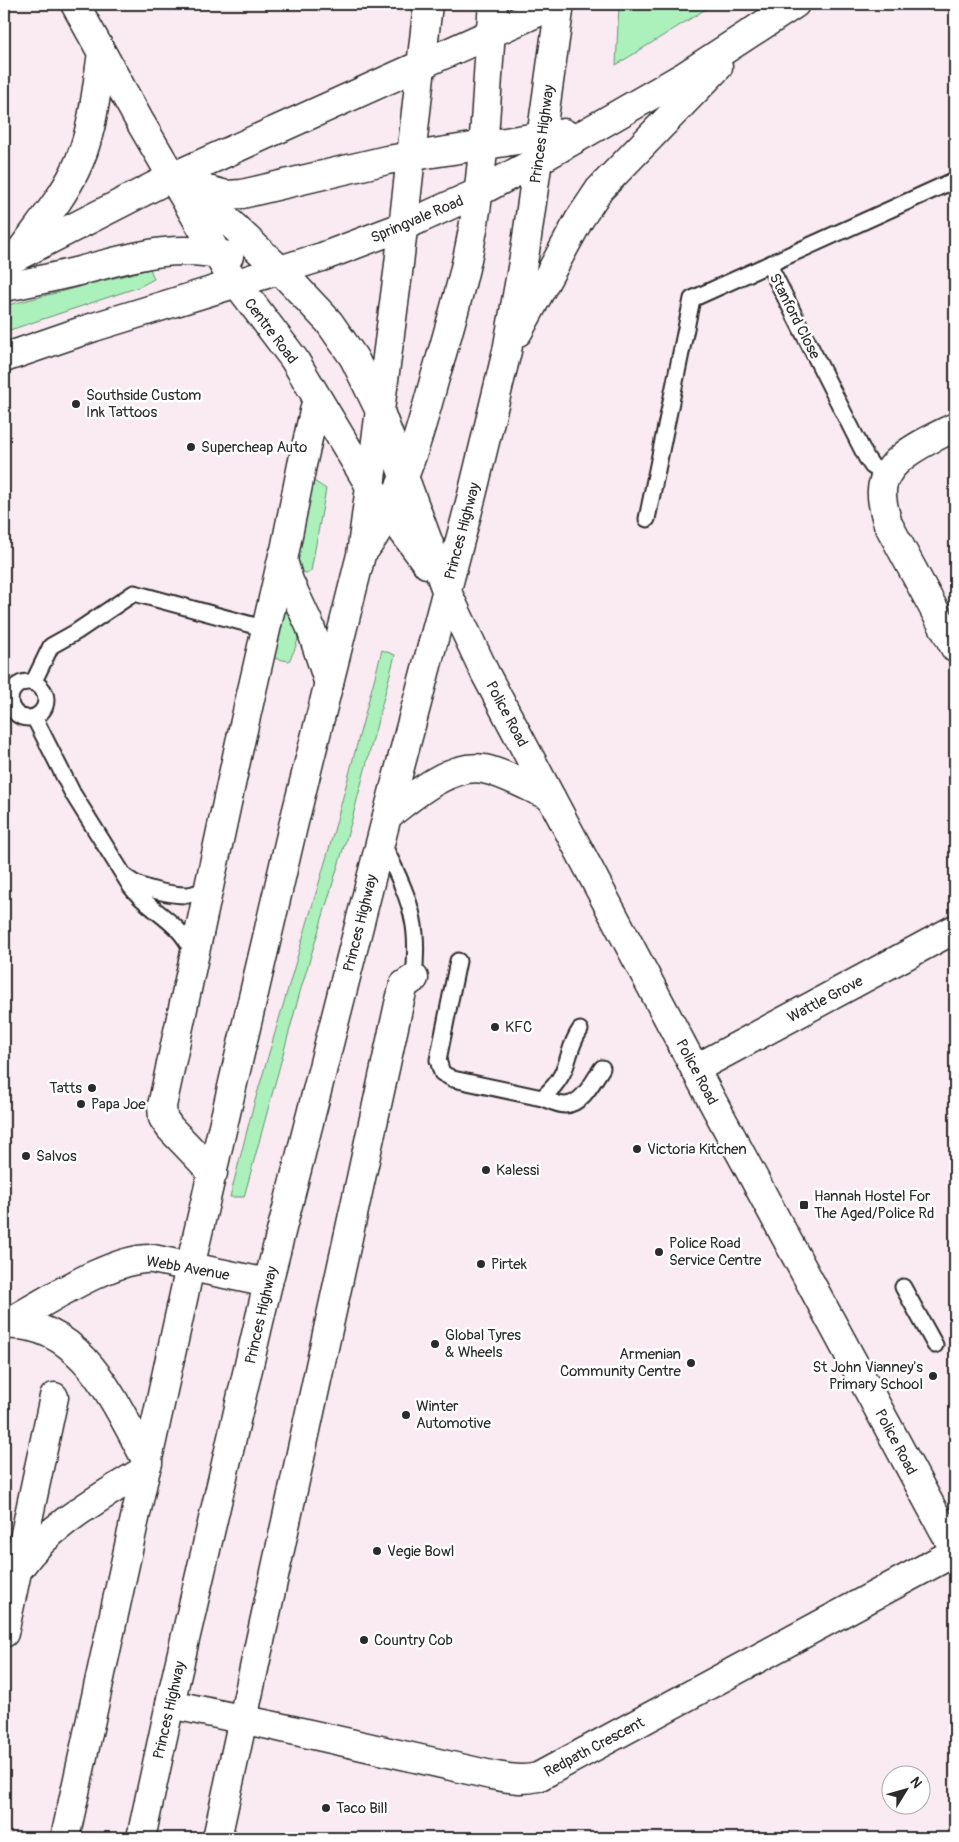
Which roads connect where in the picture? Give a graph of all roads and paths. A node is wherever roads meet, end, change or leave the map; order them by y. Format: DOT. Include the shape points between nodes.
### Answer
graph roads {
  1 [pos="75,4"];
  2 [pos="428,4"];
  3 [pos="493,4"];
  4 [pos="556,4"];
  5 [pos="560,4"];
  6 [pos="795,4"];
  7 [pos="752,32"];
  8 [pos="490,34"];
  9 [pos="102,52"];
  10 [pos="422,64"];
  11 [pos="483,144"];
  12 [pos="539,149"];
  13 [pos="412,156"];
  14 [pos="172,177"];
  15 [pos="955,180"];
  16 [pos="477,193"];
  17 [pos="404,226"];
  18 [pos="216,253"];
  19 [pos="10,260"];
  20 [pos="769,265"];
  21 [pos="281,271"];
  22 [pos="235,283"];
  23 [pos="4,288"];
  24 [pos="507,351"];
  25 [pos="4,358"];
  26 [pos="317,398"];
  27 [pos="379,409"];
  28 [pos="955,427"];
  29 [pos="887,476"];
  30 [pos="404,477"];
  31 [pos="370,486"];
  32 [pos="388,512"];
  33 [pos="647,520"];
  34 [pos="284,555"];
  35 [pos="361,555"];
  36 [pos="446,590"];
  37 [pos="266,629"];
  38 [pos="955,648"];
  39 [pos="33,683"];
  40 [pos="329,684"];
  41 [pos="7,707"];
  42 [pos="34,717"];
  43 [pos="551,797"];
  44 [pos="384,828"];
  45 [pos="118,867"];
  46 [pos="210,887"];
  47 [pos="955,929"];
  48 [pos="194,955"];
  49 [pos="458,962"];
  50 [pos="414,978"];
  51 [pos="580,1030"];
  52 [pos="602,1068"];
  53 [pos="695,1069"];
  54 [pos="542,1098"];
  55 [pos="213,1173"];
  56 [pos="190,1267"];
  57 [pos="268,1283"];
  58 [pos="903,1287"];
  59 [pos="4,1325"];
  60 [pos="936,1345"];
  61 [pos="54,1397"];
  62 [pos="147,1466"];
  63 [pos="955,1551"];
  64 [pos="17,1571"];
  65 [pos="4,1633"];
  66 [pos="170,1704"];
  67 [pos="244,1720"];
  68 [pos="65,1838"];
  69 [pos="141,1838"];
  70 [pos="217,1838"];
  1 -- 9 [label="main road, Centre Road"];
  2 -- 10 [label="main road"];
  3 -- 8 [label="main road"];
  4 -- 8 [label="main road"];
  5 -- 12 [label="main road, Princes Highway"];
  6 -- 7 [label="main road, Springvale Road"];
  7 -- 12 [label="main road, Springvale Road" via="683,77 590,130"];
  7 -- 24 [label="main road" via="599,190"];
  8 -- 10 [label="main road"];
  8 -- 11 [label="main road"];
  9 -- 14 [label="main road, Centre Road"];
  9 -- 19 [label="main road" via="91,121 79,163 63,192"];
  10 -- 13 [label="main road"];
  10 -- 14 [label="main road"];
  11 -- 12 [label="main road"];
  11 -- 13 [label="main road"];
  11 -- 16 [label="main road"];
  12 -- 16 [label="main road, Springvale Road"];
  12 -- 24 [label="main road, Princes Highway"];
  13 -- 14 [label="main road" via="242,194 212,192"];
  13 -- 17 [label="main road"];
  14 -- 18 [label="main road, Centre Road"];
  14 -- 19 [label="main road"];
  14 -- 21 [label="main road, Centre Road" via="228,221"];
  15 -- 20 [label="lane"];
  16 -- 17 [label="main road, Springvale Road"];
  16 -- 30 [label="main road" via="470,245 421,431"];
  17 -- 21 [label="main road, Springvale Road"];
  17 -- 27 [label="main road"];
  18 -- 21 [label="main road"];
  18 -- 22 [label="main road, Centre Road"];
  18 -- 23 [label="main road" via="152,252"];
  20 -- 29 [label="lane, Stanford Close" via="866,457 872,466"];
  20 -- 33 [label="lane, Stanford Close" via="692,299"];
  21 -- 22 [label="main road, Springvale Road"];
  21 -- 27 [label="main road, Centre Road" via="343,340"];
  22 -- 25 [label="main road, Springvale Road"];
  22 -- 26 [label="main road, Centre Road" via="287,349"];
  24 -- 36 [label="main road, Princes Highway"];
  26 -- 31 [label="main road, Centre Road"];
  26 -- 34 [label="main road"];
  27 -- 30 [label="main road, Police Road"];
  27 -- 31 [label="main road"];
  28 -- 29 [label="main road" via="903,457"];
  29 -- 38 [label="main road" via="882,488 888,524"];
  30 -- 32 [label="main road"];
  30 -- 36 [label="main road, Police Road"];
  31 -- 32 [label="main road, Police Road"];
  31 -- 35 [label="main road"];
  32 -- 35 [label="main road"];
  32 -- 36 [label="main road, Police Road"];
  34 -- 37 [label="main road"];
  34 -- 40 [label="main road" via="286,573 310,626"];
  35 -- 40 [label="main road"];
  36 -- 43 [label="main road, Police Road" via="485,673"];
  36 -- 44 [label="main road, Princes Highway"];
  37 -- 39 [label="lane" via="134,593 50,646"];
  37 -- 46 [label="main road"];
  39 -- 41 [label="lane" via="18,685"];
  39 -- 42 [label="lane" via="42,690 45,700 43,710"];
  40 -- 55 [label="main road" via="289,841"];
  41 -- 42 [label="lane" via="20,716"];
  42 -- 45 [label="lane" via="73,794"];
  43 -- 44 [label="main road" via="496,773 473,769 440,778"];
  43 -- 53 [label="main road, Police Road"];
  44 -- 50 [label="lane" via="413,918"];
  44 -- 57 [label="main road, Princes Highway"];
  45 -- 46 [label="lane" via="131,881 153,890 187,895"];
  45 -- 48 [label="lane" via="137,895 184,936"];
  46 -- 48 [label="main road"];
  47 -- 53 [label="main road, Wattle Grove"];
  48 -- 55 [label="main road" via="162,1112 170,1128"];
  49 -- 54 [label="lane" via="438,1060 442,1073 453,1079"];
  50 -- 67 [label="main road" via="404,985 399,1004"];
  51 -- 54 [label="lane" via="570,1047 563,1073"];
  52 -- 54 [label="lane" via="576,1102 564,1105"];
  53 -- 63 [label="main road, Police Road"];
  55 -- 56 [label="main road"];
  56 -- 57 [label="main road, Webb Avenue"];
  56 -- 59 [label="main road, Webb Avenue" via="147,1259 117,1266"];
  56 -- 62 [label="main road"];
  57 -- 66 [label="main road, Princes Highway"];
  58 -- 60 [label="lane"];
  59 -- 62 [label="main road, Webb Avenue" via="20,1325 46,1332 79,1353 103,1384"];
  61 -- 64 [label="main road"];
  62 -- 64 [label="main road" via="54,1531"];
  62 -- 68 [label="main road"];
  63 -- 67 [label="main road, Redpath Crescent" via="538,1777 514,1780 491,1776"];
  64 -- 65 [label="main road"];
  66 -- 67 [label="main road, Redpath Crescent"];
  66 -- 69 [label="main road, Princes Highway"];
  67 -- 70 [label="main road"];
}
